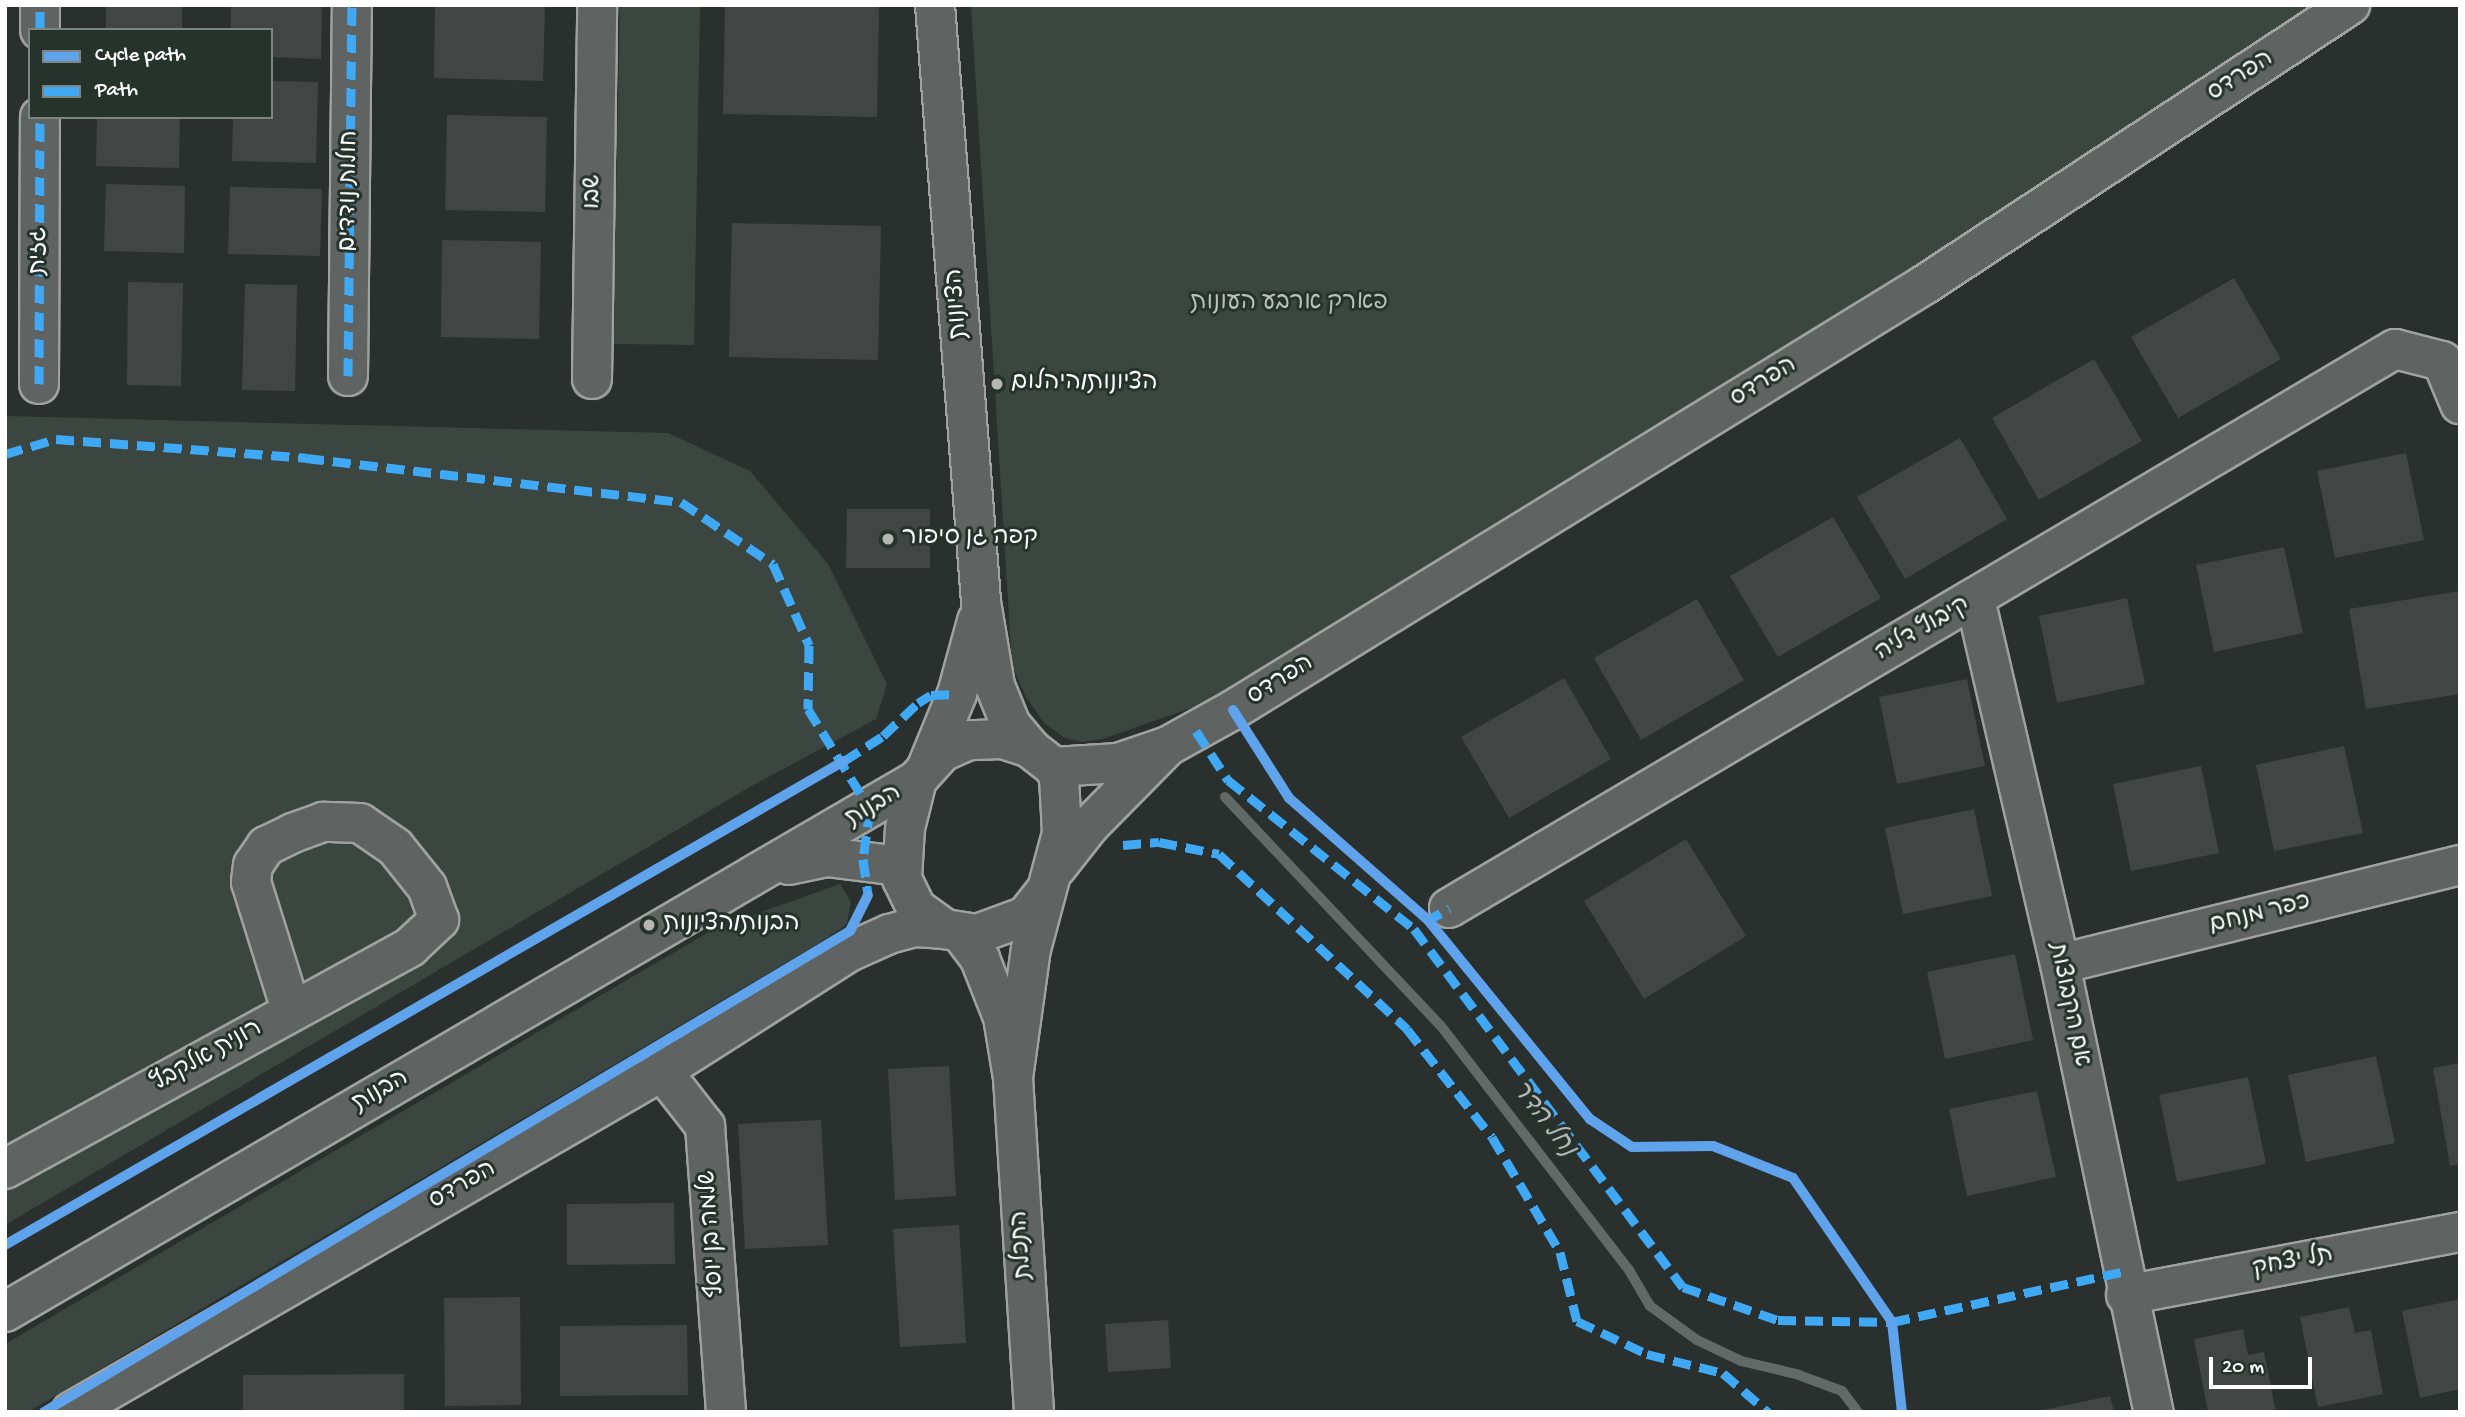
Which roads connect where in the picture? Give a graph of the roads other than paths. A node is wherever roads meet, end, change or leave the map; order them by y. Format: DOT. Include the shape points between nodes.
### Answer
graph roads {
  1 [pos="40,5"];
  2 [pos="352,5"];
  3 [pos="597,5"];
  4 [pos="935,5"];
  5 [pos="2350,5"];
  6 [pos="40,28"];
  7 [pos="40,119"];
  8 [pos="348,376"];
  9 [pos="592,379"];
  10 [pos="39,384"];
  11 [pos="2460,404"];
  12 [pos="1975,599"];
  13 [pos="981,602"];
  14 [pos="1168,746"];
  15 [pos="1042,758"];
  16 [pos="922,773"];
  17 [pos="2460,865"];
  18 [pos="901,873"];
  19 [pos="757,875"];
  20 [pos="1049,881"];
  21 [pos="1449,908"];
  22 [pos="953,930"];
  23 [pos="849,952"];
  24 [pos="2060,964"];
  25 [pos="291,1010"];
  26 [pos="662,1070"];
  27 [pos="1013,1078"];
  28 [pos="5,1169"];
  29 [pos="2460,1231"];
  30 [pos="2126,1295"];
  31 [pos="5,1312"];
  32 [pos="71,1412"];
  33 [pos="726,1412"];
  34 [pos="1034,1412"];
  35 [pos="2154,1412"];
  1 -- 6 [label="street"];
  2 -- 8 [label="street, חולות נודדים"];
  3 -- 9 [label="street, שבו"];
  4 -- 13 [label="street, הציונות"];
  5 -- 14 [label="street, הפרדס" via="1924,285"];
  7 -- 10 [label="street, גזית"];
  11 -- 12 [label="street, קיבוץ דליה" via="2442,361 2395,349"];
  12 -- 21 [label="street, קיבוץ דליה"];
  12 -- 24 [label="street, אם הקבוצות"];
  13 -- 15 [label="street, הציונות" via="995,686 1011,725"];
  13 -- 16 [label="street, הציונות" via="972,651"];
  14 -- 15 [label="street, הפרדס" via="1095,768"];
  14 -- 20 [label="street, הפרדס" via="1090,825"];
  15 -- 16 [label="street" via="1002,738 969,740 942,752"];
  15 -- 20 [label="street" via="1063,814"];
  16 -- 18 [label="street"];
  16 -- 19 [label="street, הבנות"];
  17 -- 24 [label="street, כפר מנחם"];
  18 -- 19 [label="street, הבנות" via="827,857"];
  18 -- 22 [label="street" via="916,908"];
  18 -- 23 [label="street, הפרדס" via="884,915"];
  19 -- 31 [label="street, הבנות"];
  20 -- 22 [label="street" via="1026,916 1010,925 977,934"];
  20 -- 27 [label="street, התכלת" via="1031,949"];
  22 -- 23 [label="street, הפרדס" via="902,930"];
  22 -- 27 [label="street, התכלת" via="980,959 1003,1017"];
  23 -- 26 [label="street, הפרדס"];
  24 -- 30 [label="street, אם הקבוצות"];
  25 -- 25 [label="street, רונית אלקבץ" via="251,882 253,865 266,846 323,822 360,823 395,847 427,887 439,920 410,947"];
  25 -- 28 [label="street, רונית אלקבץ"];
  26 -- 32 [label="street, הפרדס"];
  26 -- 33 [label="street, שלמה בן יוסף" via="705,1126"];
  27 -- 34 [label="street, התכלת"];
  29 -- 30 [label="street, תל יצחק"];
  30 -- 35 [label="street, אם הקבוצות"];
}
